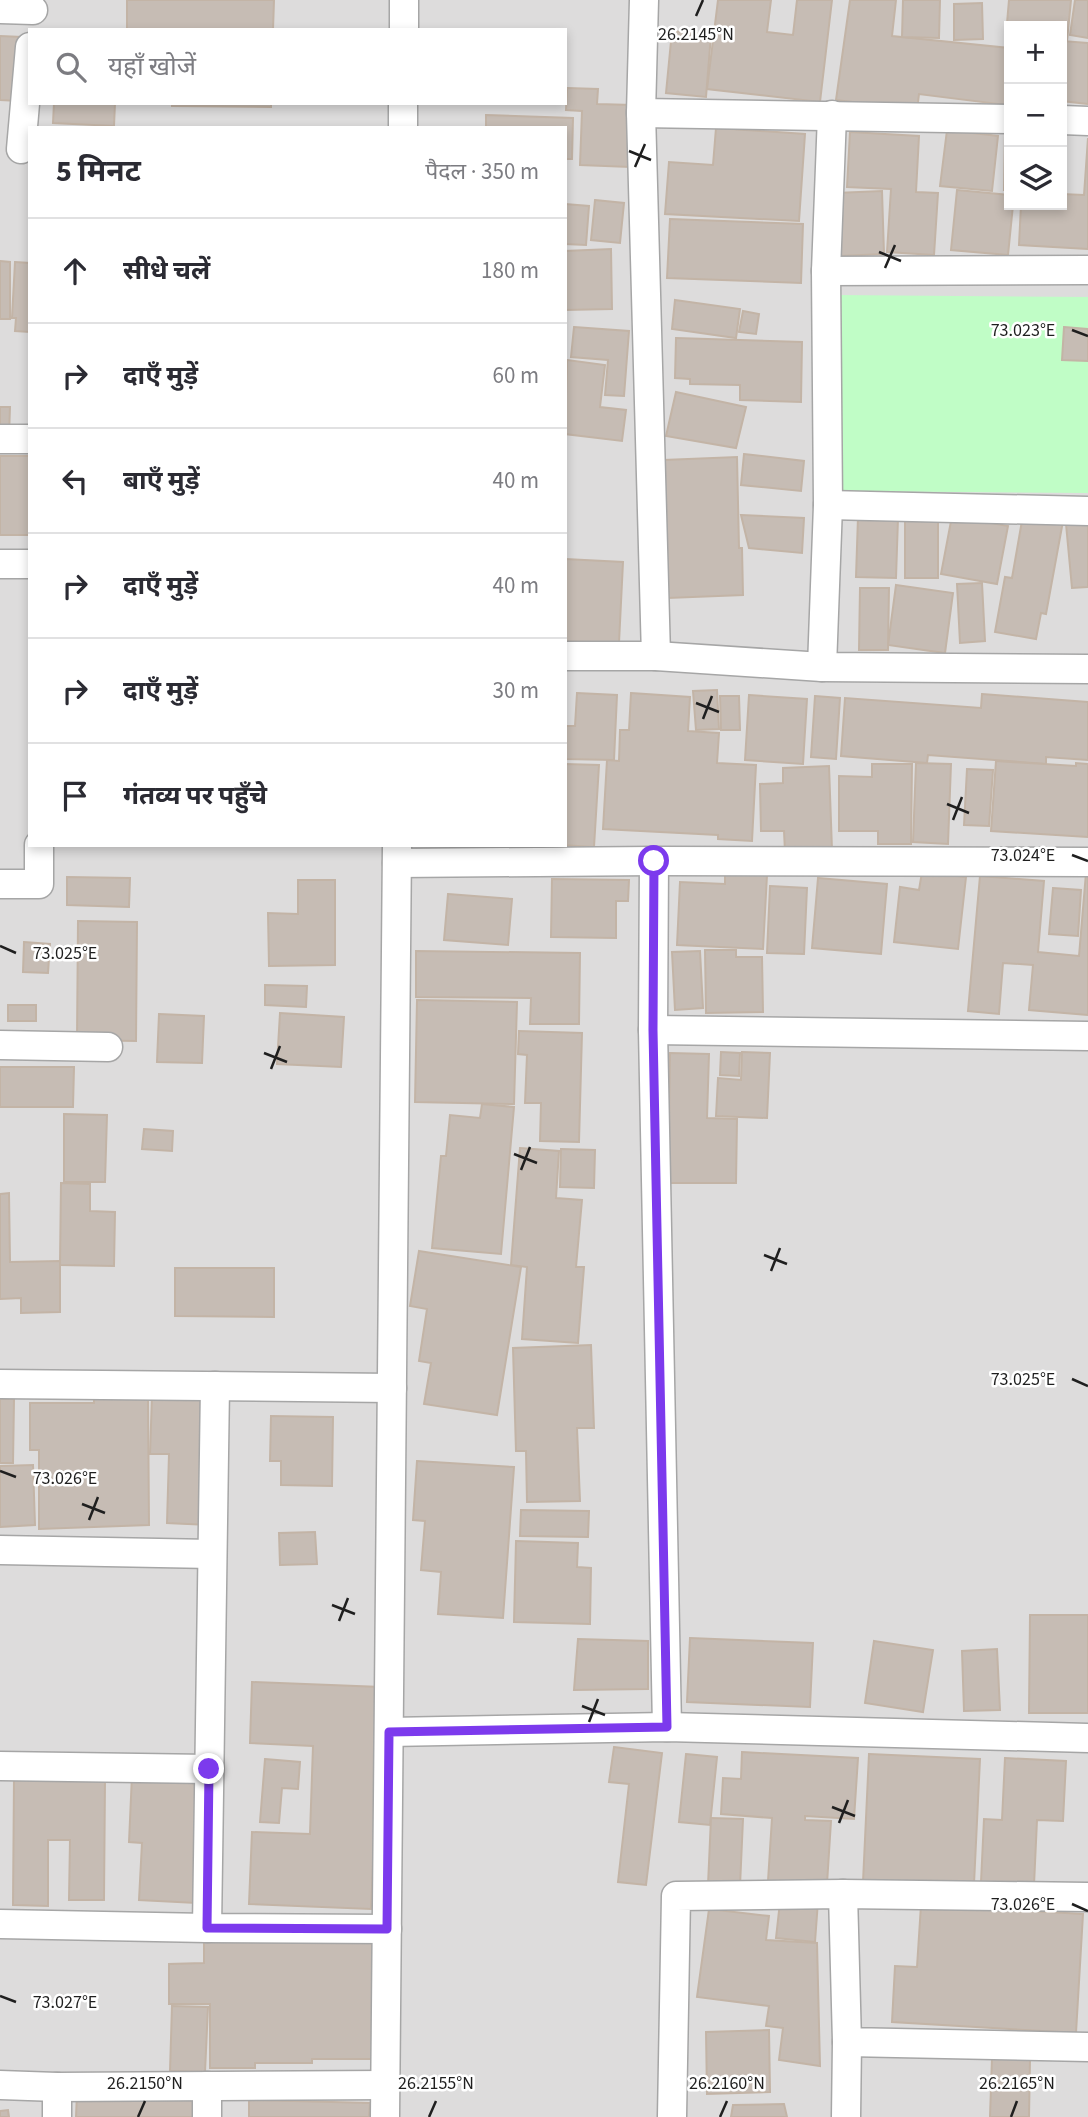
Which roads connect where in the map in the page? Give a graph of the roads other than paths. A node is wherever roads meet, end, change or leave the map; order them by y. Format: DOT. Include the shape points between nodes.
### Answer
graph roads {
  1 [pos="404,0"];
  2 [pos="644,0"];
  3 [pos="0,9"];
  4 [pos="32,13"];
  5 [pos="404,28"];
  6 [pos="28,63"];
  7 [pos="403,105"];
  8 [pos="641,113"];
  9 [pos="832,115"];
  10 [pos="1004,119"];
  11 [pos="1067,120"];
  12 [pos="1088,121"];
  13 [pos="403,126"];
  14 [pos="17,149"];
  15 [pos="825,271"];
  16 [pos="1088,271"];
  17 [pos="0,439"];
  18 [pos="28,439"];
  19 [pos="828,505"];
  20 [pos="1088,511"];
  21 [pos="0,564"];
  22 [pos="28,564"];
  23 [pos="567,656"];
  24 [pos="656,656"];
  25 [pos="822,667"];
  26 [pos="1088,669"];
  27 [pos="39,847"];
  28 [pos="397,854"];
  29 [pos="654,861"];
  30 [pos="1088,862"];
  31 [pos="0,884"];
  32 [pos="653,1030"];
  33 [pos="1088,1036"];
  34 [pos="0,1045"];
  35 [pos="108,1047"];
  36 [pos="0,1384"];
  37 [pos="215,1386"];
  38 [pos="392,1388"];
  39 [pos="0,1550"];
  40 [pos="212,1554"];
  41 [pos="667,1727"];
  42 [pos="389,1732"];
  43 [pos="1088,1738"];
  44 [pos="0,1766"];
  45 [pos="209,1769"];
  46 [pos="843,1894"];
  47 [pos="1088,1896"];
  48 [pos="0,1924"];
  49 [pos="207,1928"];
  50 [pos="387,1929"];
  51 [pos="848,2042"];
  52 [pos="1088,2047"];
  53 [pos="0,2085"];
  54 [pos="386,2085"];
  55 [pos="207,2086"];
  56 [pos="57,2087"];
  57 [pos="57,2117"];
  58 [pos="207,2117"];
  59 [pos="385,2117"];
  60 [pos="672,2117"];
  61 [pos="846,2117"];
  1 -- 5 [label="street"];
  2 -- 8 [label="street"];
  3 -- 4 [label="street"];
  6 -- 14 [label="street"];
  7 -- 13 [label="street"];
  8 -- 9 [label="street"];
  8 -- 24 [label="street"];
  9 -- 10 [label="street"];
  9 -- 15 [label="street"];
  11 -- 12 [label="street"];
  15 -- 16 [label="street"];
  15 -- 19 [label="street"];
  17 -- 18 [label="street"];
  19 -- 20 [label="street"];
  19 -- 25 [label="street"];
  21 -- 22 [label="street"];
  23 -- 24 [label="street"];
  24 -- 25 [label="street"];
  25 -- 26 [label="street"];
  27 -- 31 [label="street" via="38,884"];
  28 -- 29 [label="street"];
  28 -- 38 [label="street"];
  29 -- 30 [label="street"];
  29 -- 32 [label="street"];
  32 -- 33 [label="street"];
  32 -- 41 [label="street"];
  34 -- 35 [label="street"];
  36 -- 37 [label="street"];
  37 -- 38 [label="street"];
  37 -- 40 [label="street"];
  38 -- 42 [label="street"];
  39 -- 40 [label="street"];
  40 -- 45 [label="street"];
  41 -- 42 [label="street"];
  41 -- 43 [label="street"];
  42 -- 50 [label="street"];
  44 -- 45 [label="street"];
  45 -- 49 [label="street"];
  46 -- 47 [label="street"];
  46 -- 51 [label="street"];
  46 -- 60 [label="street" via="676,1896"];
  48 -- 49 [label="street"];
  49 -- 50 [label="street"];
  50 -- 54 [label="street"];
  51 -- 52 [label="street"];
  51 -- 61 [label="street"];
  53 -- 56 [label="street"];
  54 -- 55 [label="street"];
  54 -- 59 [label="street"];
  55 -- 56 [label="street"];
  55 -- 58 [label="street"];
  56 -- 57 [label="street"];
}
